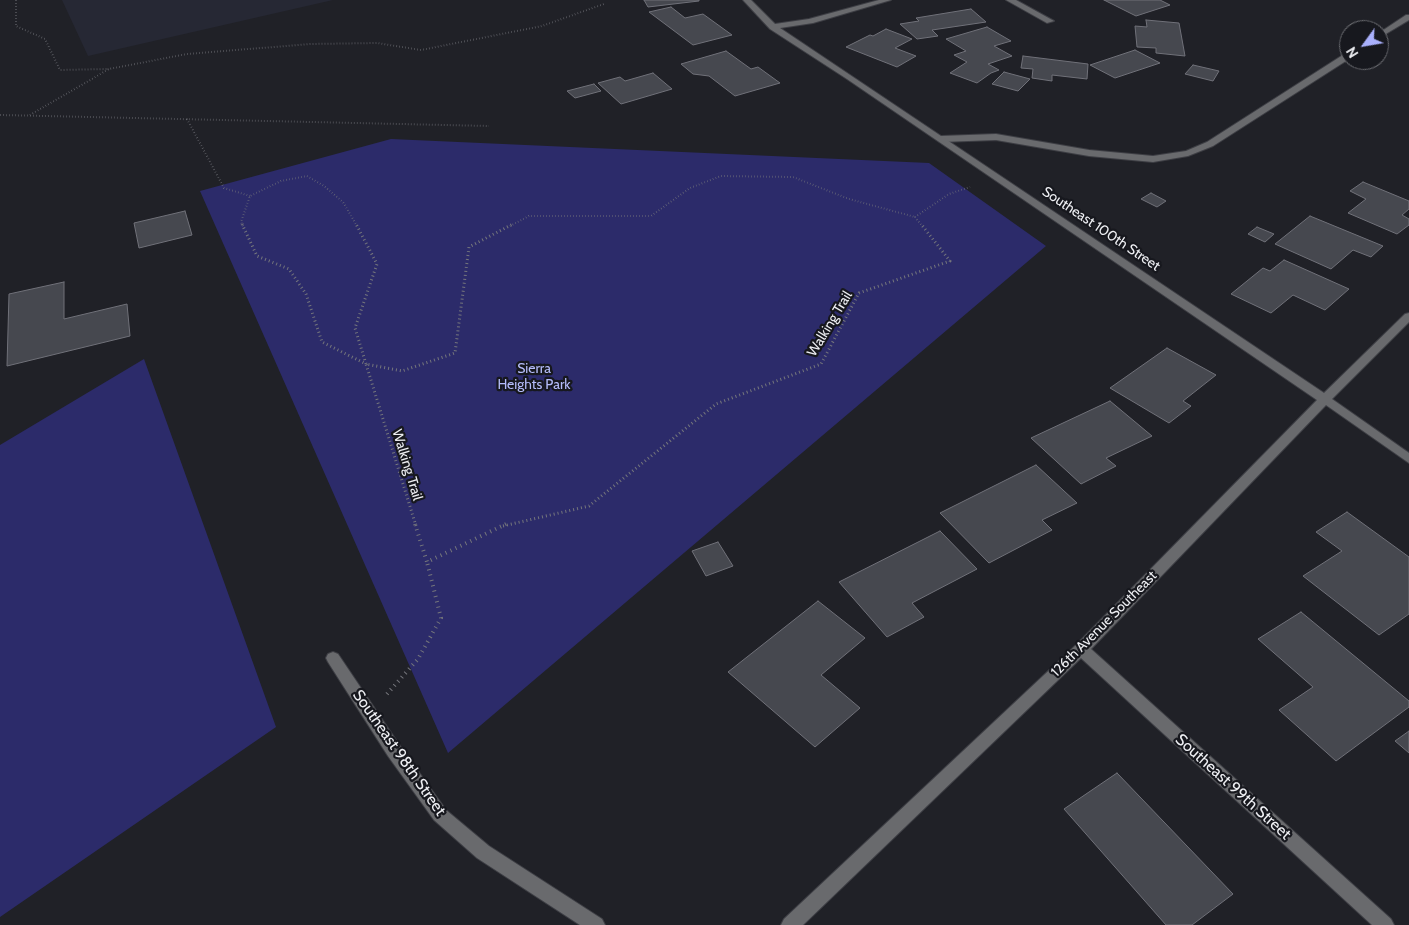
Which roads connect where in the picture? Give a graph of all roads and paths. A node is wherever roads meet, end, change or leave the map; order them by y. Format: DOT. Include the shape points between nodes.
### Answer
graph roads {
  1 [pos="16,0"];
  2 [pos="746,0"];
  3 [pos="887,0"];
  4 [pos="1010,0"];
  5 [pos="604,4"];
  6 [pos="1409,17"];
  7 [pos="1050,22"];
  8 [pos="773,28"];
  9 [pos="1389,30"];
  10 [pos="1339,61"];
  11 [pos="109,69"];
  12 [pos="0,114"];
  13 [pos="30,115"];
  14 [pos="186,119"];
  15 [pos="489,126"];
  16 [pos="941,139"];
  17 [pos="997,177"];
  18 [pos="250,196"];
  19 [pos="914,217"];
  20 [pos="1409,316"];
  21 [pos="366,364"];
  22 [pos="1325,399"];
  23 [pos="1409,459"];
  24 [pos="427,562"];
  25 [pos="1081,649"];
  26 [pos="333,658"];
  27 [pos="368,713"];
  28 [pos="596,925"];
  29 [pos="790,925"];
  30 [pos="1385,925"];
  1 -- 11 [label="path" via="16,26 45,39 60,70"];
  2 -- 8 [label="street, Southeast 100th Street"];
  3 -- 8 [label="street"];
  4 -- 7 [label="street"];
  5 -- 11 [label="path" via="542,26 421,50 377,43 310,44 187,54"];
  6 -- 9 [label="street"];
  8 -- 16 [label="street, Southeast 100th Street"];
  10 -- 16 [label="street" via="1210,144 1188,153 1153,159 1089,153 996,137"];
  11 -- 13 [label="path"];
  12 -- 13 [label="path"];
  13 -- 14 [label="path"];
  14 -- 15 [label="path"];
  14 -- 18 [label="path" via="224,188"];
  16 -- 17 [label="street, Southeast 100th Street"];
  17 -- 19 [label="path" via="949,194"];
  17 -- 22 [label="street, Southeast 100th Street"];
  18 -- 21 [label="path" via="240,222 257,256 289,269 306,294 322,342"];
  18 -- 21 [label="path, Walking Trail" via="281,181 307,176 343,202 377,264 355,328"];
  19 -- 21 [label="path" via="849,199 793,177 721,176 690,188 651,216 530,216 469,247 456,353 402,371"];
  19 -- 24 [label="path, Walking Trail" via="950,261 859,293 821,364 716,404 589,506 509,524"];
  20 -- 22 [label="street, 126th Avenue Southeast"];
  21 -- 24 [label="path, Walking Trail"];
  22 -- 23 [label="street, Southeast 100th Street"];
  22 -- 25 [label="street, 126th Avenue Southeast"];
  24 -- 27 [label="path" via="441,618 418,659"];
  25 -- 29 [label="street, 126th Avenue Southeast"];
  25 -- 30 [label="street, Southeast 99th Street"];
  26 -- 27 [label="street, Southeast 98th Street"];
  27 -- 28 [label="street, Southeast 98th Street" via="440,815 483,852"];
}
